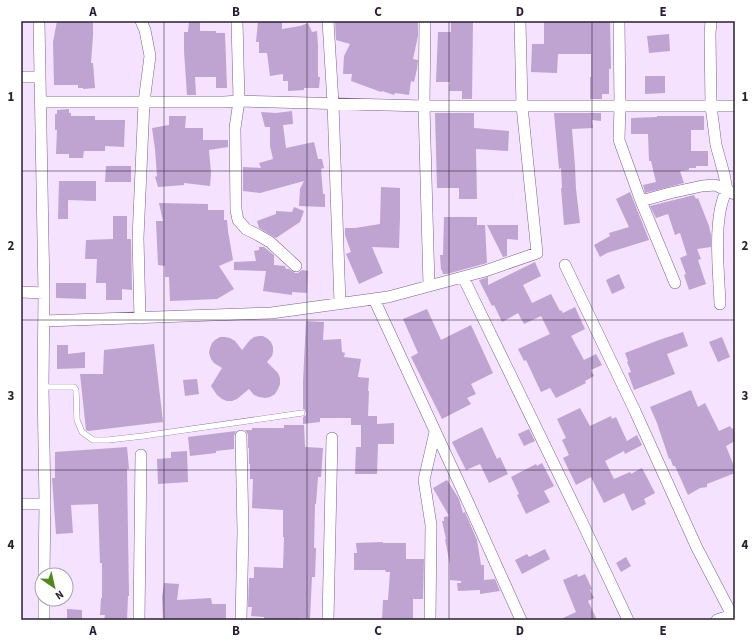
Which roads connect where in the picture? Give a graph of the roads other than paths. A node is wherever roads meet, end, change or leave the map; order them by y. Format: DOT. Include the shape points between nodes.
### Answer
graph roads {
  1 [pos="39,21"];
  2 [pos="141,21"];
  3 [pos="237,21"];
  4 [pos="328,21"];
  5 [pos="425,21"];
  6 [pos="520,21"];
  7 [pos="619,21"];
  8 [pos="712,21"];
  9 [pos="21,77"];
  10 [pos="40,77"];
  11 [pos="238,101"];
  12 [pos="40,102"];
  13 [pos="144,102"];
  14 [pos="333,103"];
  15 [pos="424,106"];
  16 [pos="522,106"];
  17 [pos="620,106"];
  18 [pos="711,106"];
  19 [pos="735,106"];
  20 [pos="731,192"];
  21 [pos="642,201"];
  22 [pos="565,265"];
  23 [pos="296,266"];
  24 [pos="463,277"];
  25 [pos="675,283"];
  26 [pos="429,286"];
  27 [pos="21,292"];
  28 [pos="44,292"];
  29 [pos="374,299"];
  30 [pos="340,304"];
  31 [pos="720,304"];
  32 [pos="140,318"];
  33 [pos="44,321"];
  34 [pos="43,386"];
  35 [pos="302,413"];
  36 [pos="435,432"];
  37 [pos="241,436"];
  38 [pos="332,438"];
  39 [pos="141,455"];
  40 [pos="21,504"];
  41 [pos="45,504"];
  42 [pos="44,567"];
  43 [pos="44,607"];
  44 [pos="733,615"];
  45 [pos="44,620"];
  46 [pos="140,620"];
  47 [pos="241,620"];
  48 [pos="328,620"];
  49 [pos="430,620"];
  50 [pos="521,620"];
  51 [pos="628,620"];
  52 [pos="717,620"];
  1 -- 10 [label="street"];
  2 -- 13 [label="street" via="150,56"];
  3 -- 11 [label="street"];
  4 -- 14 [label="street"];
  5 -- 15 [label="street"];
  6 -- 16 [label="street"];
  7 -- 17 [label="street"];
  8 -- 18 [label="street"];
  9 -- 10 [label="street"];
  10 -- 12 [label="street"];
  11 -- 13 [label="street"];
  11 -- 14 [label="street"];
  11 -- 23 [label="street" via="235,128 238,220 246,229 270,242"];
  12 -- 13 [label="street"];
  12 -- 28 [label="street"];
  13 -- 32 [label="street" via="138,238"];
  14 -- 15 [label="street"];
  14 -- 30 [label="street"];
  15 -- 16 [label="street"];
  15 -- 26 [label="street"];
  16 -- 17 [label="street"];
  16 -- 24 [label="street" via="536,253"];
  17 -- 18 [label="street"];
  17 -- 21 [label="street" via="619,140"];
  18 -- 19 [label="street"];
  18 -- 20 [label="street" via="716,145"];
  20 -- 21 [label="street" via="715,185 702,186"];
  20 -- 31 [label="street" via="724,196 719,212 717,242"];
  21 -- 25 [label="street"];
  22 -- 44 [label="street" via="697,548"];
  24 -- 26 [label="street"];
  24 -- 51 [label="street"];
  26 -- 29 [label="street" via="388,298"];
  27 -- 28 [label="street"];
  28 -- 33 [label="street"];
  29 -- 30 [label="street"];
  29 -- 36 [label="street"];
  30 -- 32 [label="street" via="271,313"];
  32 -- 33 [label="street"];
  33 -- 34 [label="street"];
  34 -- 35 [label="lane" via="74,387 76,420 82,432 93,440 143,436"];
  34 -- 41 [label="street"];
  36 -- 49 [label="street" via="424,480 431,525"];
  36 -- 50 [label="street"];
  37 -- 47 [label="street"];
  38 -- 48 [label="street"];
  39 -- 46 [label="street"];
  40 -- 41 [label="street"];
  41 -- 42 [label="street"];
  43 -- 45 [label="street"];
  44 -- 52 [label="street"];
}
